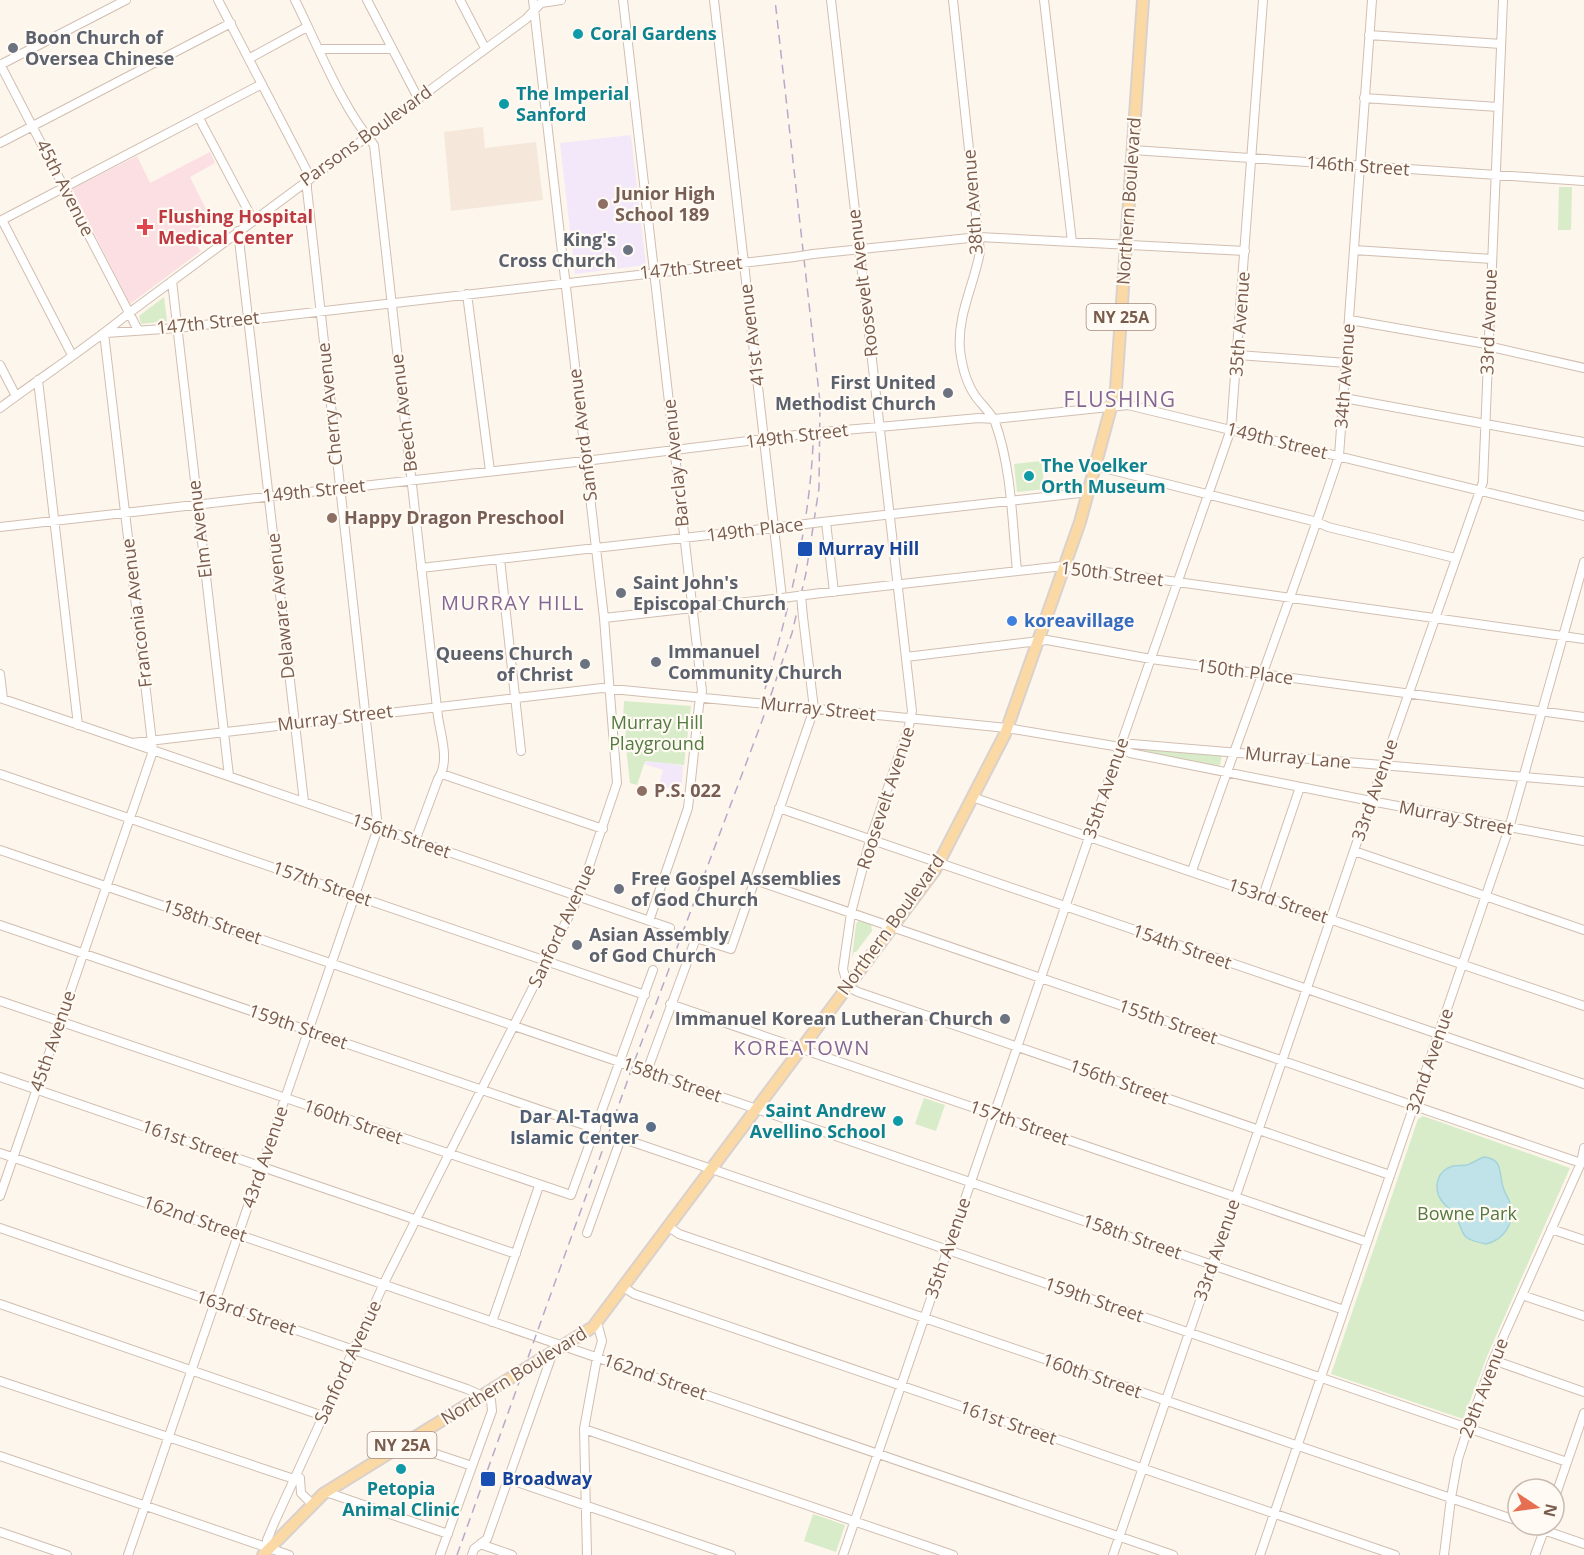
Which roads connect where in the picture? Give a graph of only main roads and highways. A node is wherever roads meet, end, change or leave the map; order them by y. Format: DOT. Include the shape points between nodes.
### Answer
graph roads {
  1 [pos="1143,0"];
  2 [pos="265,1552"];
  1 -- 2 [label="main road, Northern Boulevard / NY 25A" via="1116,389 1080,522 1007,728 939,864 593,1328 486,1398 324,1493"];
}
